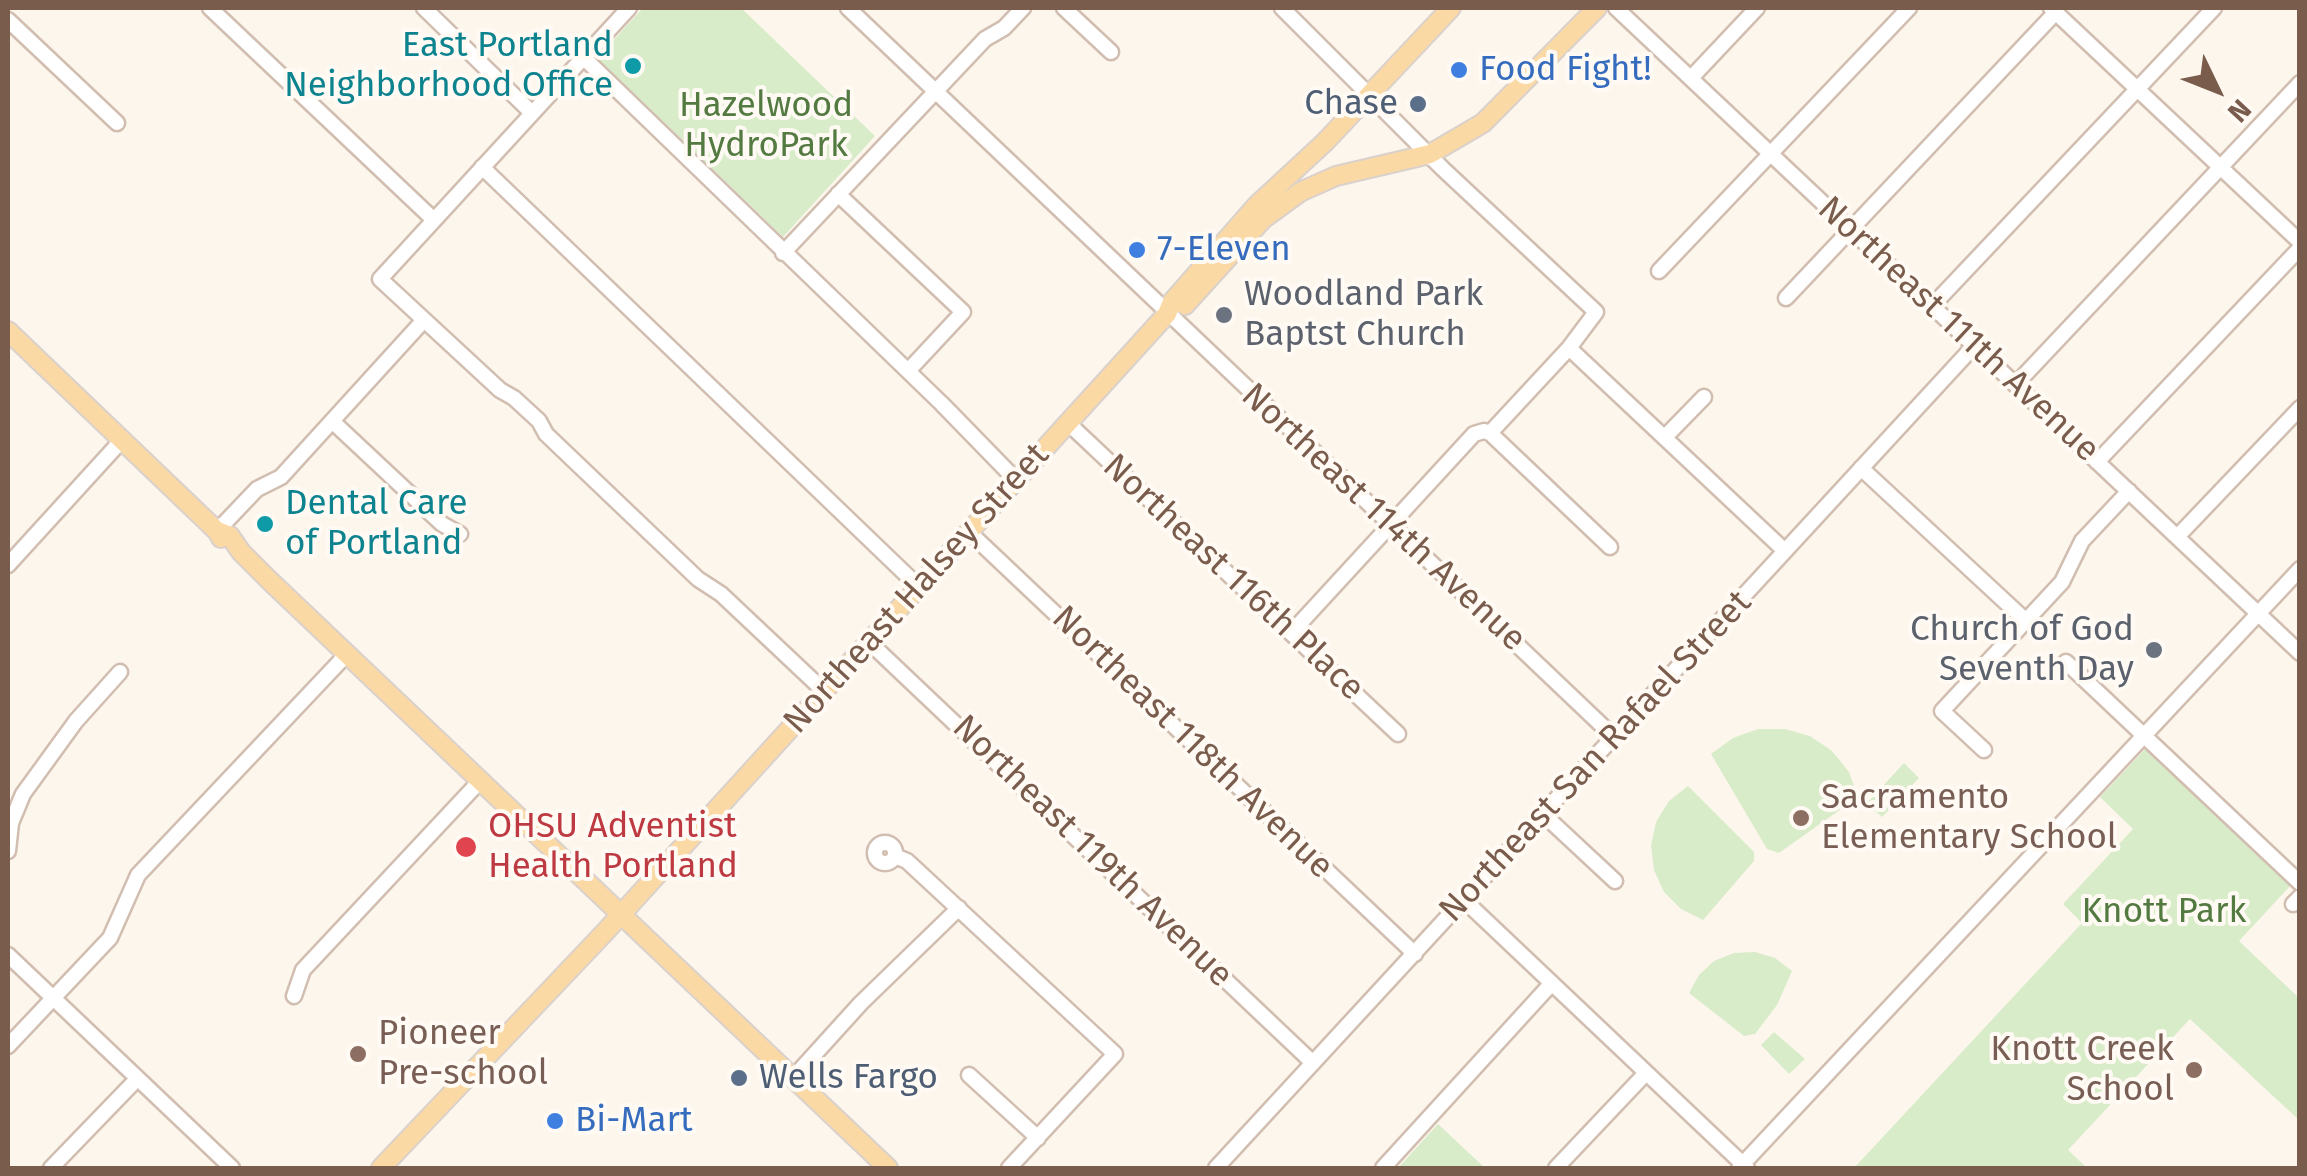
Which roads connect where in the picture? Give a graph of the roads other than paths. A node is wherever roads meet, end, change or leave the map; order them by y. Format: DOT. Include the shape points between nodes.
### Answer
graph roads {
  1 [pos="210,8"];
  2 [pos="424,8"];
  3 [pos="629,8"];
  4 [pos="848,8"];
  5 [pos="1024,8"];
  6 [pos="1064,8"];
  7 [pos="1282,8"];
  8 [pos="1450,8"];
  9 [pos="1597,8"];
  10 [pos="1616,8"];
  11 [pos="1758,8"];
  12 [pos="1909,8"];
  13 [pos="2214,8"];
  14 [pos="2054,10"];
  15 [pos="8,20"];
  16 [pos="1111,52"];
  17 [pos="583,58"];
  18 [pos="1691,78"];
  19 [pos="2300,83"];
  20 [pos="2138,89"];
  21 [pos="936,92"];
  22 [pos="1368,95"];
  23 [pos="532,112"];
  24 [pos="117,123"];
  25 [pos="1770,153"];
  26 [pos="1430,154"];
  27 [pos="482,167"];
  28 [pos="2221,168"];
  29 [pos="838,194"];
  30 [pos="434,220"];
  31 [pos="1850,229"];
  32 [pos="2300,245"];
  33 [pos="783,253"];
  34 [pos="1659,270"];
  35 [pos="1786,298"];
  36 [pos="1932,306"];
  37 [pos="1167,314"];
  38 [pos="424,320"];
  39 [pos="10,337"];
  40 [pos="1974,346"];
  41 [pos="1569,348"];
  42 [pos="908,371"];
  43 [pos="2016,384"];
  44 [pos="1704,397"];
  45 [pos="2300,408"];
  46 [pos="332,421"];
  47 [pos="1068,423"];
  48 [pos="1490,433"];
  49 [pos="1666,437"];
  50 [pos="122,440"];
  51 [pos="2097,462"];
  52 [pos="1861,468"];
  53 [pos="1016,480"];
  54 [pos="2128,492"];
  55 [pos="1390,525"];
  56 [pos="217,531"];
  57 [pos="969,532"];
  58 [pos="460,534"];
  59 [pos="2178,538"];
  60 [pos="1610,548"];
  61 [pos="1785,551"];
  62 [pos="8,564"];
  63 [pos="2300,569"];
  64 [pos="919,587"];
  65 [pos="2258,613"];
  66 [pos="2026,621"];
  67 [pos="1292,633"];
  68 [pos="869,642"];
  69 [pos="2300,652"];
  70 [pos="346,654"];
  71 [pos="2066,662"];
  72 [pos="120,672"];
  73 [pos="824,691"];
  74 [pos="1398,734"];
  75 [pos="2142,734"];
  76 [pos="1614,737"];
  77 [pos="1984,750"];
  78 [pos="480,781"];
  79 [pos="12,806"];
  80 [pos="1543,814"];
  81 [pos="8,851"];
  82 [pos="895,856"];
  83 [pos="1615,882"];
  84 [pos="2300,883"];
  85 [pos="1464,900"];
  86 [pos="959,908"];
  87 [pos="621,915"];
  88 [pos="1415,954"];
  89 [pos="8,955"];
  90 [pos="1552,983"];
  91 [pos="294,996"];
  92 [pos="53,998"];
  93 [pos="8,1046"];
  94 [pos="1314,1063"];
  95 [pos="1646,1073"];
  96 [pos="970,1075"];
  97 [pos="793,1078"];
  98 [pos="137,1079"];
  99 [pos="1038,1138"];
  100 [pos="222,1165"];
  101 [pos="1743,1167"];
  102 [pos="51,1168"];
  103 [pos="381,1168"];
  104 [pos="888,1168"];
  105 [pos="1010,1168"];
  106 [pos="1216,1168"];
  107 [pos="1383,1168"];
  108 [pos="1556,1168"];
  1 -- 30 [label="street"];
  2 -- 23 [label="street"];
  3 -- 17 [label="street"];
  4 -- 21 [label="street, Northeast 114th Avenue"];
  5 -- 21 [label="street"];
  6 -- 16 [label="street"];
  7 -- 22 [label="street"];
  8 -- 22 [label="main road, Northeast Halsey Street"];
  9 -- 26 [label="main road" via="1492,116"];
  10 -- 18 [label="street, Northeast 111th Avenue"];
  11 -- 18 [label="street"];
  12 -- 25 [label="street"];
  13 -- 20 [label="street"];
  14 -- 20 [label="street"];
  14 -- 31 [label="street"];
  15 -- 24 [label="street"];
  17 -- 23 [label="street"];
  17 -- 33 [label="street"];
  18 -- 25 [label="street, Northeast 111th Avenue"];
  19 -- 28 [label="street"];
  20 -- 28 [label="street"];
  20 -- 36 [label="street"];
  21 -- 29 [label="street"];
  21 -- 37 [label="street, Northeast 114th Avenue"];
  22 -- 26 [label="street"];
  22 -- 37 [label="main road, Northeast Halsey Street" via="1257,205"];
  23 -- 27 [label="street"];
  25 -- 31 [label="street, Northeast 111th Avenue"];
  25 -- 34 [label="street"];
  26 -- 37 [label="main road" via="1336,176 1300,192 1263,219 1181,310"];
  26 -- 41 [label="street" via="1596,312"];
  27 -- 30 [label="street"];
  27 -- 64 [label="street"];
  28 -- 32 [label="street"];
  28 -- 43 [label="street"];
  29 -- 33 [label="street"];
  29 -- 42 [label="street" via="963,312"];
  30 -- 38 [label="street" via="380,279"];
  31 -- 35 [label="street"];
  31 -- 36 [label="street, Northeast 111th Avenue"];
  32 -- 51 [label="street"];
  33 -- 42 [label="street"];
  36 -- 40 [label="street, Northeast 111th Avenue"];
  37 -- 47 [label="main road, Northeast Halsey Street"];
  37 -- 55 [label="street, Northeast 114th Avenue"];
  38 -- 46 [label="street"];
  38 -- 73 [label="street"];
  39 -- 50 [label="main road"];
  40 -- 43 [label="street, Northeast 111th Avenue"];
  40 -- 52 [label="street, Northeast San Rafael Street"];
  41 -- 48 [label="street"];
  41 -- 49 [label="street"];
  42 -- 53 [label="street"];
  43 -- 51 [label="street, Northeast 111th Avenue"];
  44 -- 49 [label="street"];
  45 -- 59 [label="street"];
  46 -- 56 [label="street" via="281,477 257,489"];
  46 -- 58 [label="street"];
  47 -- 53 [label="main road, Northeast Halsey Street"];
  47 -- 67 [label="street, Northeast 116th Place"];
  48 -- 55 [label="street" via="1474,434"];
  48 -- 60 [label="street"];
  49 -- 61 [label="street"];
  50 -- 56 [label="main road"];
  50 -- 62 [label="street"];
  51 -- 54 [label="street, Northeast 111th Avenue"];
  52 -- 61 [label="street, Northeast San Rafael Street"];
  52 -- 66 [label="street"];
  53 -- 57 [label="main road, Northeast Halsey Street"];
  54 -- 59 [label="street, Northeast 111th Avenue"];
  54 -- 66 [label="street" via="2082,541 2062,582"];
  55 -- 67 [label="street"];
  55 -- 76 [label="street, Northeast 114th Avenue"];
  56 -- 70 [label="main road" via="230,536"];
  57 -- 64 [label="main road, Northeast Halsey Street"];
  57 -- 88 [label="street, Northeast 118th Avenue"];
  59 -- 65 [label="street, Northeast 111th Avenue"];
  61 -- 76 [label="street, Northeast San Rafael Street"];
  63 -- 65 [label="street"];
  64 -- 68 [label="main road, Northeast Halsey Street"];
  65 -- 69 [label="street, Northeast 111th Avenue"];
  65 -- 75 [label="street"];
  66 -- 77 [label="street" via="1942,711"];
  67 -- 74 [label="street, Northeast 116th Place"];
  68 -- 73 [label="main road, Northeast Halsey Street"];
  68 -- 94 [label="street, Northeast 119th Avenue"];
  70 -- 78 [label="main road"];
  70 -- 92 [label="street" via="138,874 110,938"];
  71 -- 75 [label="street"];
  72 -- 79 [label="street"];
  73 -- 87 [label="main road, Northeast Halsey Street"];
  75 -- 84 [label="street"];
  75 -- 101 [label="street"];
  76 -- 80 [label="street, Northeast San Rafael Street"];
  78 -- 87 [label="main road"];
  78 -- 91 [label="street" via="303,970"];
  79 -- 81 [label="street"];
  80 -- 83 [label="street"];
  80 -- 85 [label="street, Northeast San Rafael Street"];
  82 -- 86 [label="street"];
  85 -- 88 [label="street, Northeast San Rafael Street"];
  85 -- 90 [label="street"];
  86 -- 97 [label="street"];
  86 -- 99 [label="street" via="1116,1054"];
  87 -- 97 [label="main road"];
  87 -- 103 [label="main road, Northeast Halsey Street"];
  88 -- 94 [label="street, Northeast San Rafael Street"];
  89 -- 92 [label="street"];
  90 -- 95 [label="street"];
  90 -- 107 [label="street"];
  92 -- 93 [label="street"];
  92 -- 98 [label="street"];
  94 -- 106 [label="street, Northeast San Rafael Street"];
  95 -- 101 [label="street"];
  95 -- 108 [label="street"];
  96 -- 99 [label="street"];
  97 -- 104 [label="main road"];
  98 -- 100 [label="street"];
  98 -- 102 [label="street"];
  99 -- 105 [label="street"];
}
